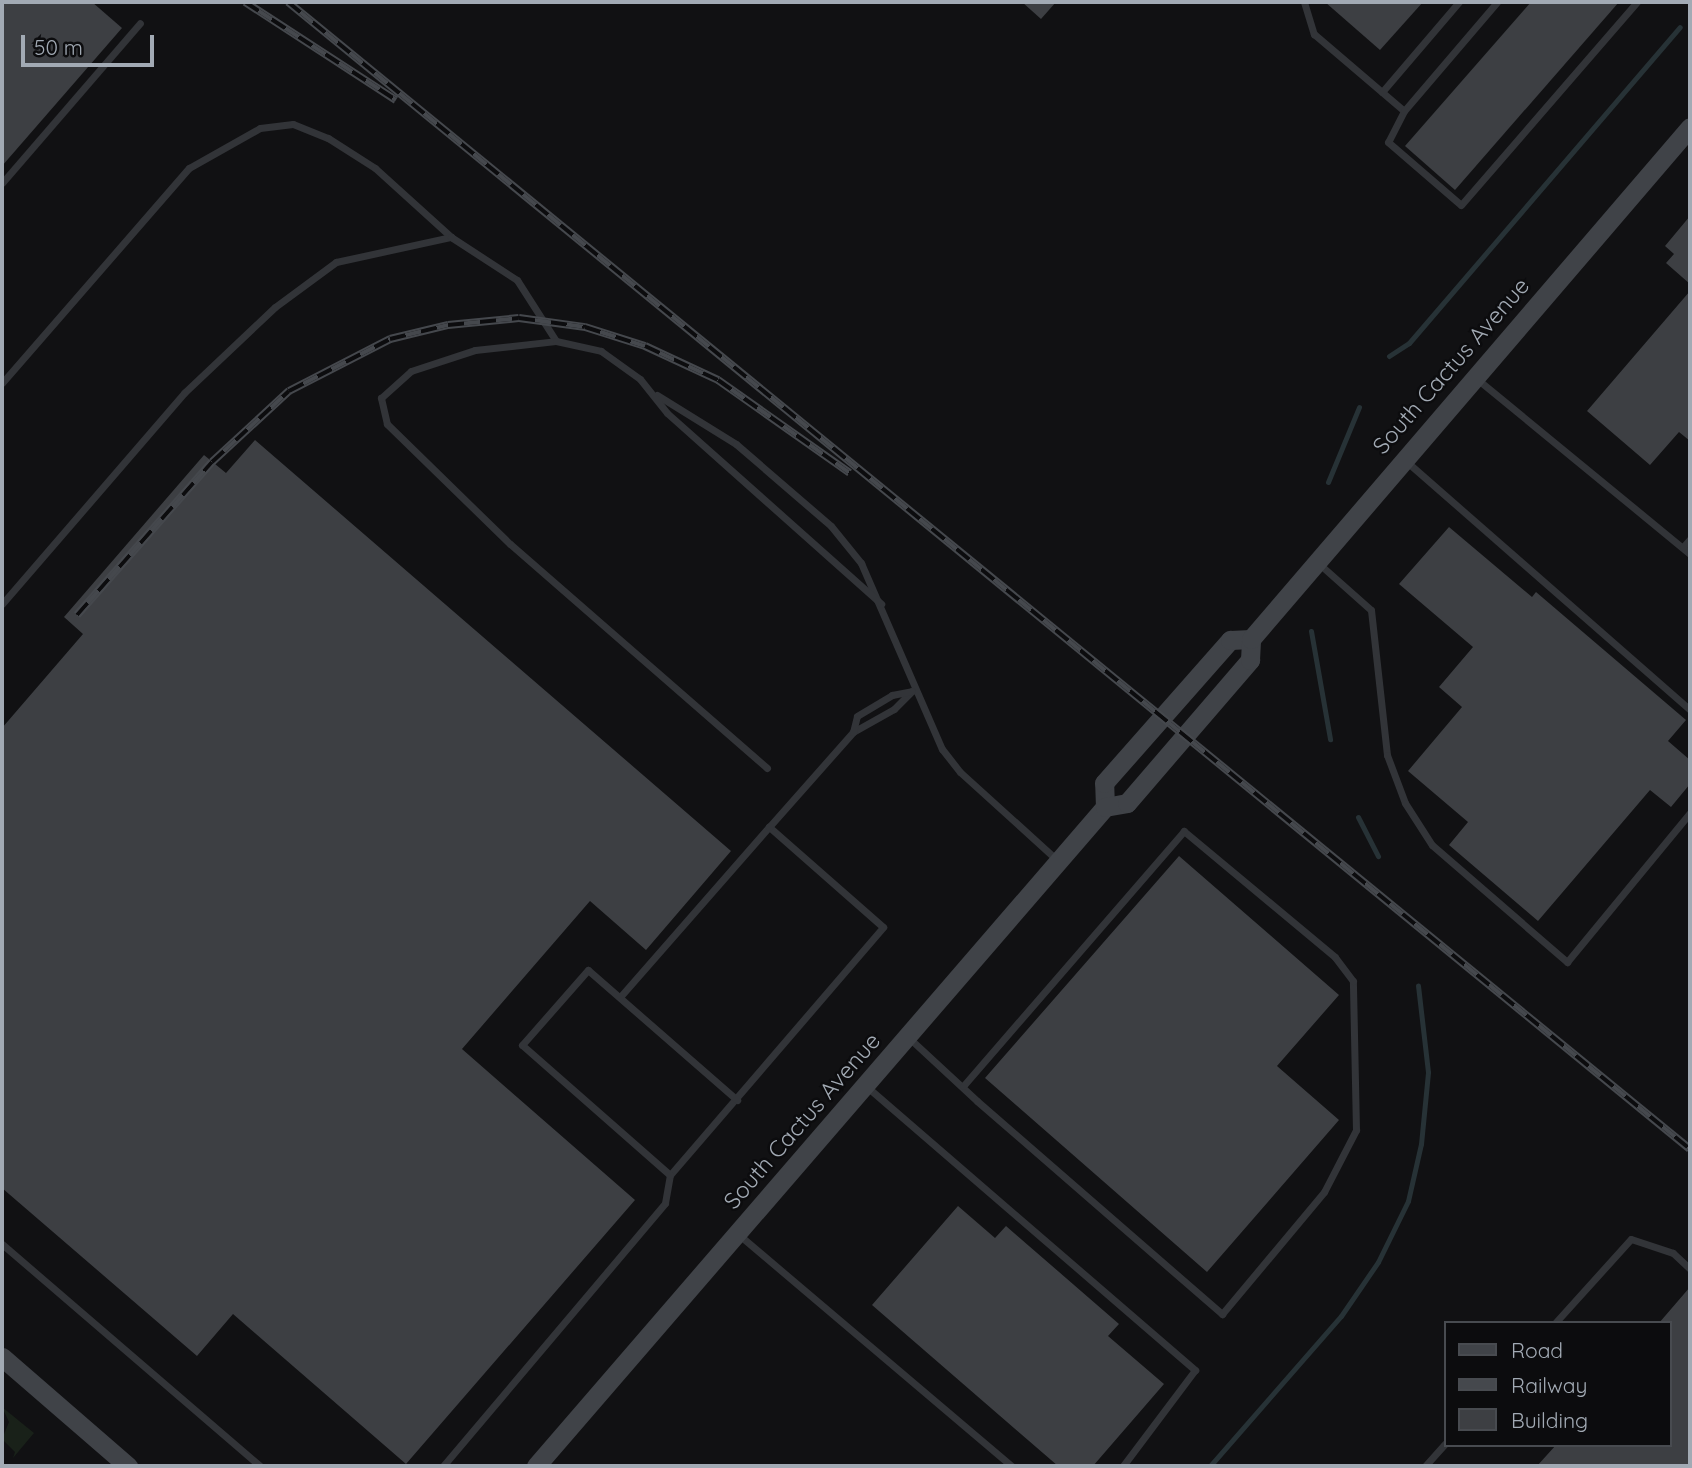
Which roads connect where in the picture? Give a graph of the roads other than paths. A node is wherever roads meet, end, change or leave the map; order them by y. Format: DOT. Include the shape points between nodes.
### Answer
graph roads {
  1 [pos="1304,2"];
  2 [pos="1459,2"];
  3 [pos="1497,2"];
  4 [pos="1637,2"];
  5 [pos="140,23"];
  6 [pos="1382,92"];
  7 [pos="1404,111"];
  8 [pos="1690,127"];
  9 [pos="2,183"];
  10 [pos="452,237"];
  11 [pos="556,341"];
  12 [pos="1474,376"];
  13 [pos="2,383"];
  14 [pos="654,394"];
  15 [pos="1404,459"];
  16 [pos="1690,539"];
  17 [pos="1683,547"];
  18 [pos="1690,554"];
  19 [pos="1317,561"];
  20 [pos="2,604"];
  21 [pos="881,604"];
  22 [pos="1251,639"];
  23 [pos="912,691"];
  24 [pos="1690,710"];
  25 [pos="852,732"];
  26 [pos="767,768"];
  27 [pos="1105,807"];
  28 [pos="1690,813"];
  29 [pos="769,827"];
  30 [pos="1059,862"];
  31 [pos="620,997"];
  32 [pos="908,1037"];
  33 [pos="866,1085"];
  34 [pos="962,1086"];
  35 [pos="737,1100"];
  36 [pos="670,1174"];
  37 [pos="738,1233"];
  38 [pos="2,1244"];
  39 [pos="1690,1269"];
  40 [pos="1557,1321"];
  41 [pos="2,1357"];
  42 [pos="1444,1445"];
  43 [pos="128,1466"];
  44 [pos="260,1466"];
  45 [pos="443,1466"];
  46 [pos="536,1466"];
  47 [pos="1012,1466"];
  48 [pos="1123,1466"];
  49 [pos="1425,1466"];
  1 -- 6 [label="lane" via="1314,34"];
  2 -- 6 [label="lane"];
  3 -- 7 [label="lane"];
  4 -- 7 [label="lane" via="1461,205 1388,142"];
  5 -- 9 [label="lane"];
  6 -- 7 [label="lane"];
  8 -- 12 [label="main road, South Cactus Avenue"];
  10 -- 11 [label="lane" via="517,280"];
  10 -- 13 [label="lane" via="375,168 328,138 293,124 260,128 189,168"];
  10 -- 20 [label="lane" via="336,262 275,307 184,393"];
  11 -- 14 [label="lane" via="601,351"];
  11 -- 26 [label="lane" via="475,350 411,371 380,397 387,424 510,544"];
  12 -- 15 [label="main road, South Cactus Avenue"];
  12 -- 17 [label="lane"];
  14 -- 21 [label="lane" via="667,413"];
  14 -- 21 [label="lane" via="736,444 831,526 861,563"];
  15 -- 19 [label="main road, South Cactus Avenue"];
  15 -- 24 [label="lane"];
  16 -- 17 [label="lane"];
  17 -- 18 [label="lane"];
  19 -- 22 [label="main road, South Cactus Avenue"];
  19 -- 28 [label="lane" via="1371,610 1387,755 1405,803 1432,845 1567,962"];
  21 -- 23 [label="lane"];
  22 -- 27 [label="main road, South Cactus Avenue" via="1251,660 1127,803"];
  22 -- 27 [label="main road, South Cactus Avenue" via="1230,640 1104,783"];
  23 -- 25 [label="lane" via="894,709"];
  23 -- 25 [label="lane" via="871,706 857,716"];
  23 -- 30 [label="lane" via="960,772"];
  25 -- 29 [label="lane"];
  27 -- 30 [label="main road, South Cactus Avenue"];
  29 -- 31 [label="lane"];
  29 -- 35 [label="lane" via="883,927"];
  30 -- 32 [label="main road, South Cactus Avenue"];
  31 -- 35 [label="lane"];
  31 -- 36 [label="lane" via="588,970 522,1045"];
  32 -- 33 [label="main road, South Cactus Avenue"];
  32 -- 34 [label="lane"];
  33 -- 37 [label="main road, South Cactus Avenue"];
  33 -- 48 [label="lane" via="1195,1370"];
  34 -- 34 [label="lane" via="1222,1314 1324,1192 1356,1130 1353,981 1335,957 1184,831"];
  35 -- 36 [label="lane"];
  36 -- 45 [label="lane" via="659,1216"];
  37 -- 46 [label="main road, South Cactus Avenue"];
  37 -- 47 [label="lane"];
  38 -- 44 [label="lane"];
  39 -- 40 [label="lane" via="1673,1252 1631,1239"];
  41 -- 43 [label="main road"];
  42 -- 49 [label="lane"];
}
